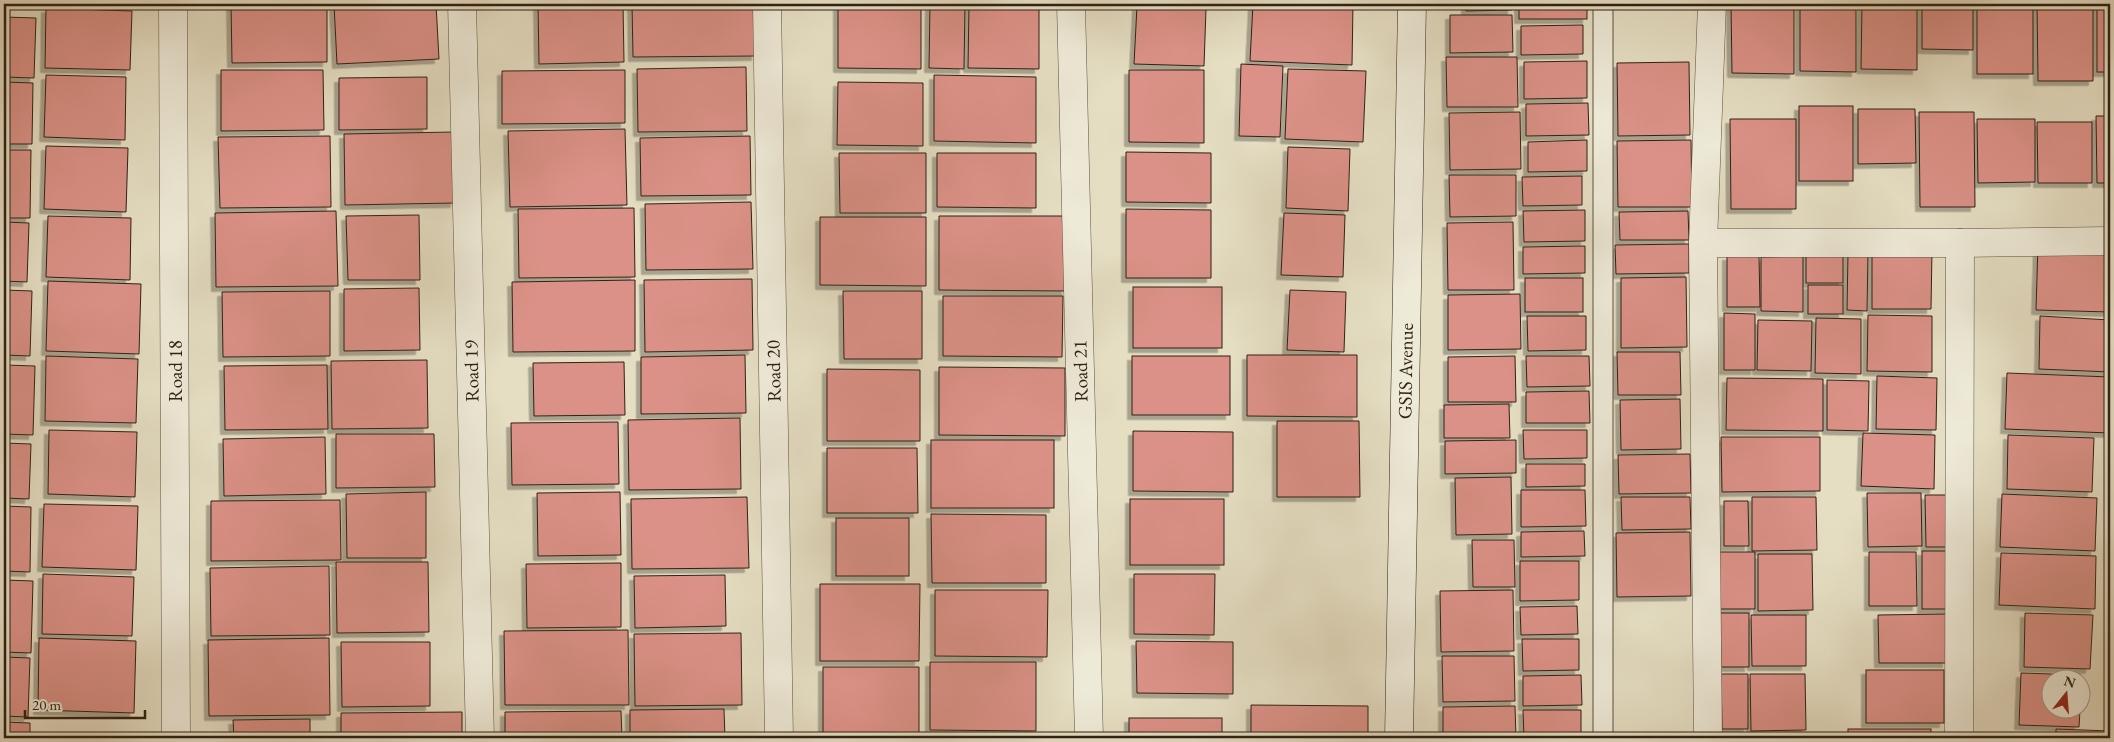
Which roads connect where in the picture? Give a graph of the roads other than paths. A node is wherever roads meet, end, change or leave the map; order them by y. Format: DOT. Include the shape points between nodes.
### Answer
graph roads {
  1 [pos="173,4"];
  2 [pos="462,4"];
  3 [pos="767,4"];
  4 [pos="1071,4"];
  5 [pos="1412,4"];
  6 [pos="1603,4"];
  7 [pos="1712,4"];
  8 [pos="2110,240"];
  9 [pos="1703,243"];
  10 [pos="1960,243"];
  11 [pos="176,738"];
  12 [pos="480,738"];
  13 [pos="779,738"];
  14 [pos="1088,738"];
  15 [pos="1399,738"];
  16 [pos="1603,738"];
  17 [pos="1708,738"];
  18 [pos="1959,738"];
  1 -- 11 [label="street, Road 18"];
  2 -- 12 [label="street, Road 19"];
  3 -- 13 [label="street, Road 20"];
  4 -- 14 [label="street, Road 21"];
  5 -- 15 [label="street, GSIS Avenue"];
  6 -- 16 [label="lane"];
  7 -- 9 [label="street"];
  8 -- 10 [label="street"];
  9 -- 10 [label="street"];
  9 -- 17 [label="street"];
  10 -- 18 [label="street"];
}
